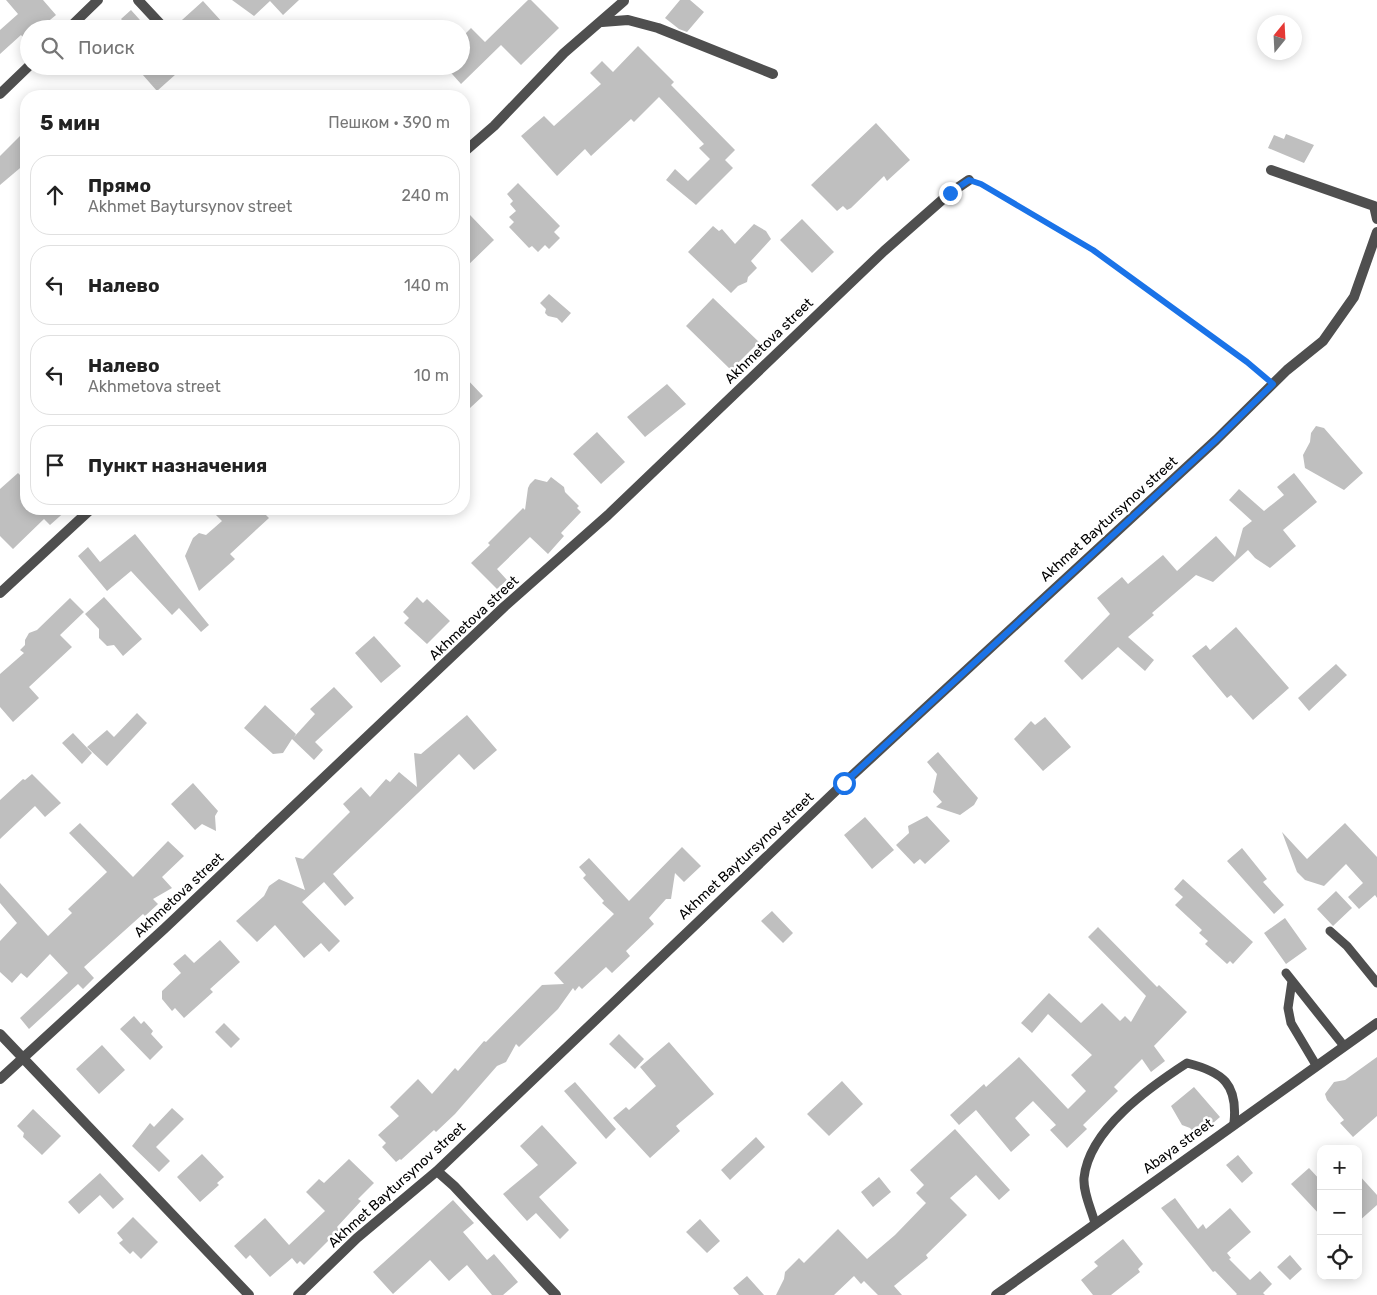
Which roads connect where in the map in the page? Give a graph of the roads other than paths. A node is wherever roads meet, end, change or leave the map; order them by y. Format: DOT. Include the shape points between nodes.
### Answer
graph roads {
  1 [pos="98,0"];
  2 [pos="138,0"];
  3 [pos="624,1"];
  4 [pos="77,20"];
  5 [pos="157,20"];
  6 [pos="602,22"];
  7 [pos="774,74"];
  8 [pos="20,75"];
  9 [pos="0,94"];
  10 [pos="470,147"];
  11 [pos="1271,170"];
  12 [pos="969,180"];
  13 [pos="1375,206"];
  14 [pos="1377,219"];
  15 [pos="1377,232"];
  16 [pos="84,515"];
  17 [pos="0,593"];
  18 [pos="1330,931"];
  19 [pos="1286,973"];
  20 [pos="1292,981"];
  21 [pos="1377,983"];
  22 [pos="1377,1023"];
  23 [pos="0,1034"];
  24 [pos="1344,1046"];
  25 [pos="23,1058"];
  26 [pos="1316,1065"];
  27 [pos="0,1079"];
  28 [pos="1234,1123"];
  29 [pos="437,1171"];
  30 [pos="1095,1223"];
  31 [pos="249,1295"];
  32 [pos="298,1295"];
  33 [pos="556,1295"];
  34 [pos="996,1295"];
  1 -- 4 [label="street"];
  2 -- 5 [label="street"];
  3 -- 6 [label="street"];
  6 -- 7 [label="street" via="628,20 658,28"];
  6 -- 10 [label="street" via="564,53"];
  8 -- 9 [label="street"];
  11 -- 13 [label="street"];
  12 -- 25 [label="street, Akhmetova street" via="884,251 608,515 505,606"];
  13 -- 14 [label="street"];
  15 -- 29 [label="street, Akhmet Baytursynov street" via="1354,297 1323,341 836,790"];
  16 -- 17 [label="street"];
  18 -- 21 [label="lane" via="1347,946"];
  19 -- 20 [label="lane"];
  20 -- 24 [label="lane"];
  20 -- 26 [label="lane" via="1288,1008 1291,1023"];
  22 -- 24 [label="street, Abaya street"];
  23 -- 25 [label="street"];
  24 -- 26 [label="street, Abaya street"];
  25 -- 27 [label="street, Akhmetova street"];
  25 -- 31 [label="street"];
  26 -- 28 [label="street, Abaya street"];
  28 -- 30 [label="street, Abaya street"];
  28 -- 30 [label="lane" via="1236,1107 1231,1088 1221,1075 1188,1063 1164,1078 1104,1130 1090,1156 1084,1178"];
  29 -- 32 [label="street, Akhmet Baytursynov street" via="357,1238"];
  29 -- 33 [label="street"];
  30 -- 34 [label="street, Abaya street"];
}
